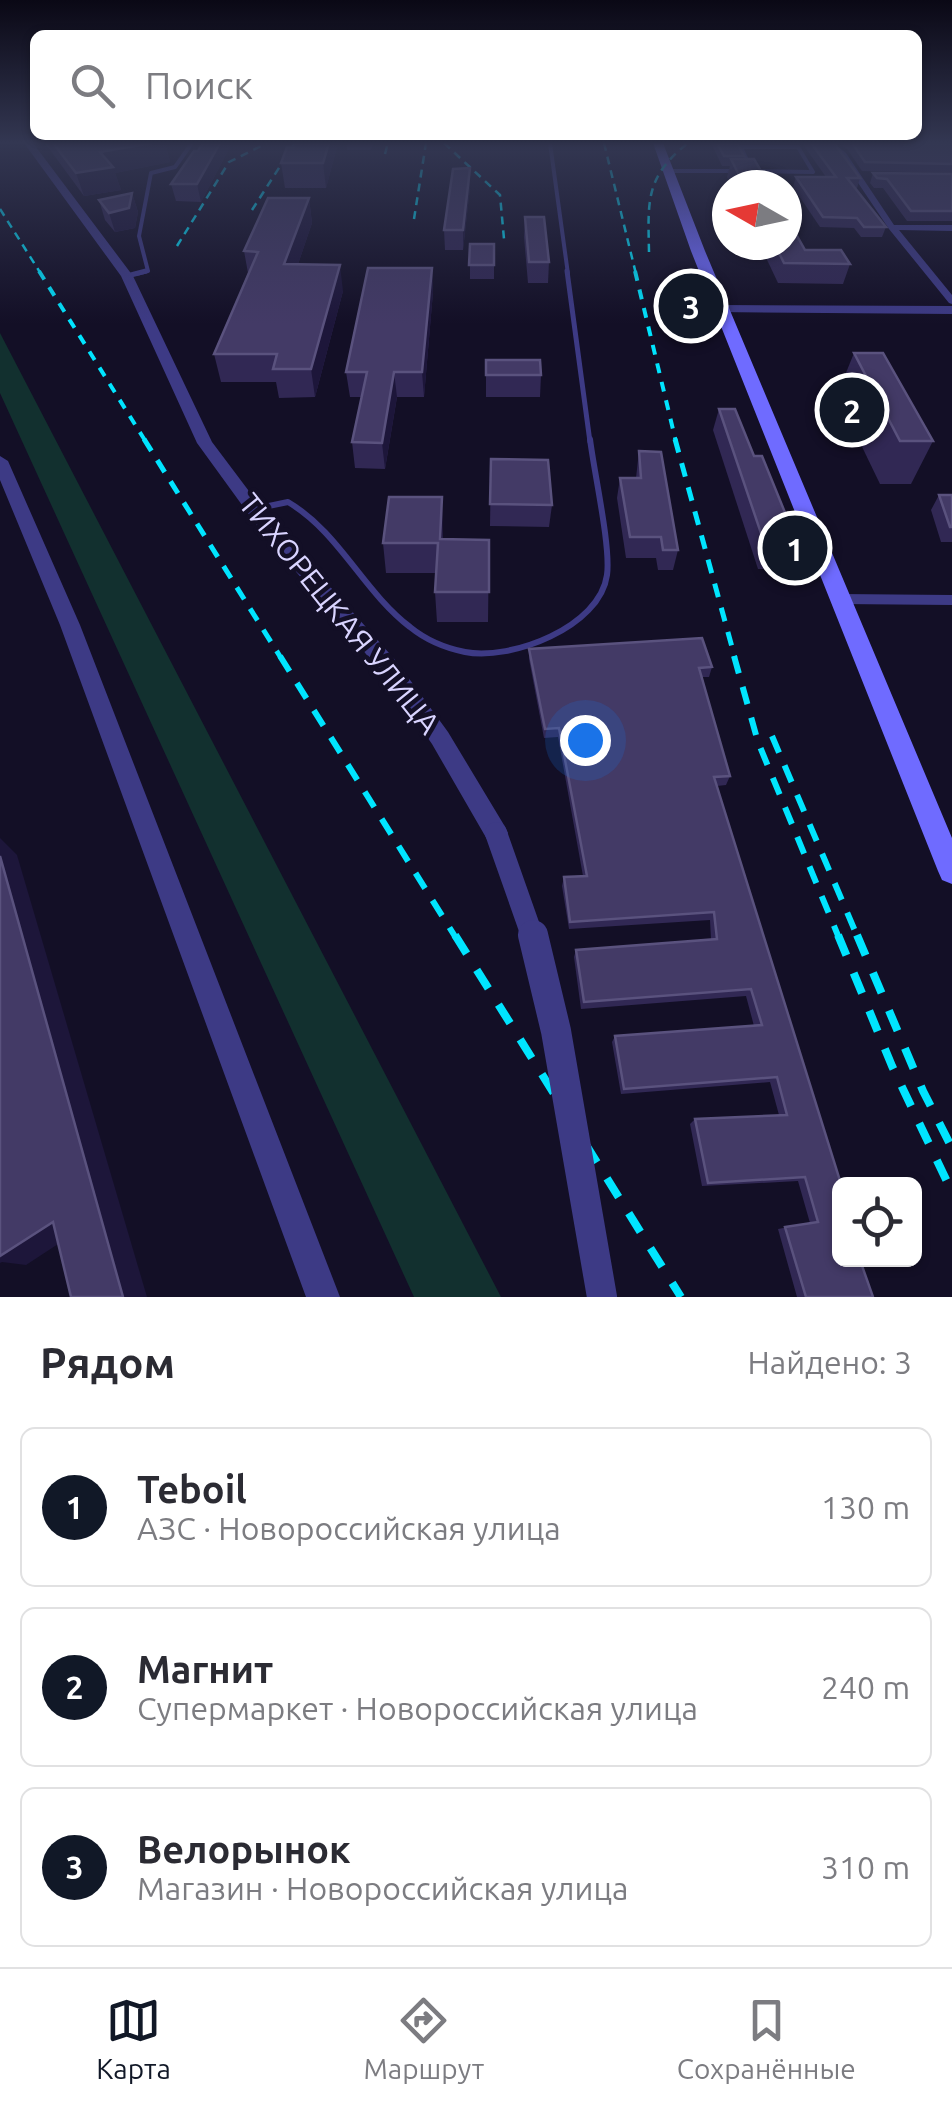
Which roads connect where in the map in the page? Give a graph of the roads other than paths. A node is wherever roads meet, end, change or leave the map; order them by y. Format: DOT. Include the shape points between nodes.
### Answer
graph roads {
  1 [pos="73,204"];
  2 [pos="146,204"];
  3 [pos="558,204"];
  4 [pos="681,204"];
  5 [pos="876,204"];
  6 [pos="892,227"];
  7 [pos="952,228"];
  8 [pos="127,276"];
  9 [pos="952,302"];
  10 [pos="722,309"];
  11 [pos="952,310"];
  12 [pos="0,461"];
  13 [pos="254,509"];
  14 [pos="840,600"];
  15 [pos="952,600"];
  16 [pos="952,871"];
  17 [pos="323,1297"];
  18 [pos="602,1297"];
  1 -- 8 [label="street, ТИХОРЕЦКАЯ УЛИЦА"];
  2 -- 8 [label="lane" via="139,259 148,271"];
  3 -- 13 [label="lane" via="608,573 602,599 588,618 497,654 434,645 402,624 308,514 288,502"];
  4 -- 10 [label="main road"];
  5 -- 6 [label="street"];
  6 -- 7 [label="street"];
  6 -- 9 [label="street"];
  8 -- 13 [label="street, ТИХОРЕЦКАЯ УЛИЦА" via="205,442"];
  10 -- 11 [label="street"];
  10 -- 14 [label="main road"];
  12 -- 17 [label="street" via="70,625"];
  13 -- 18 [label="street, ТИХОРЕЦКАЯ УЛИЦА, bridge" via="390,668 496,833 529,919 552,1012"];
  14 -- 15 [label="street"];
  14 -- 16 [label="main road"];
}
